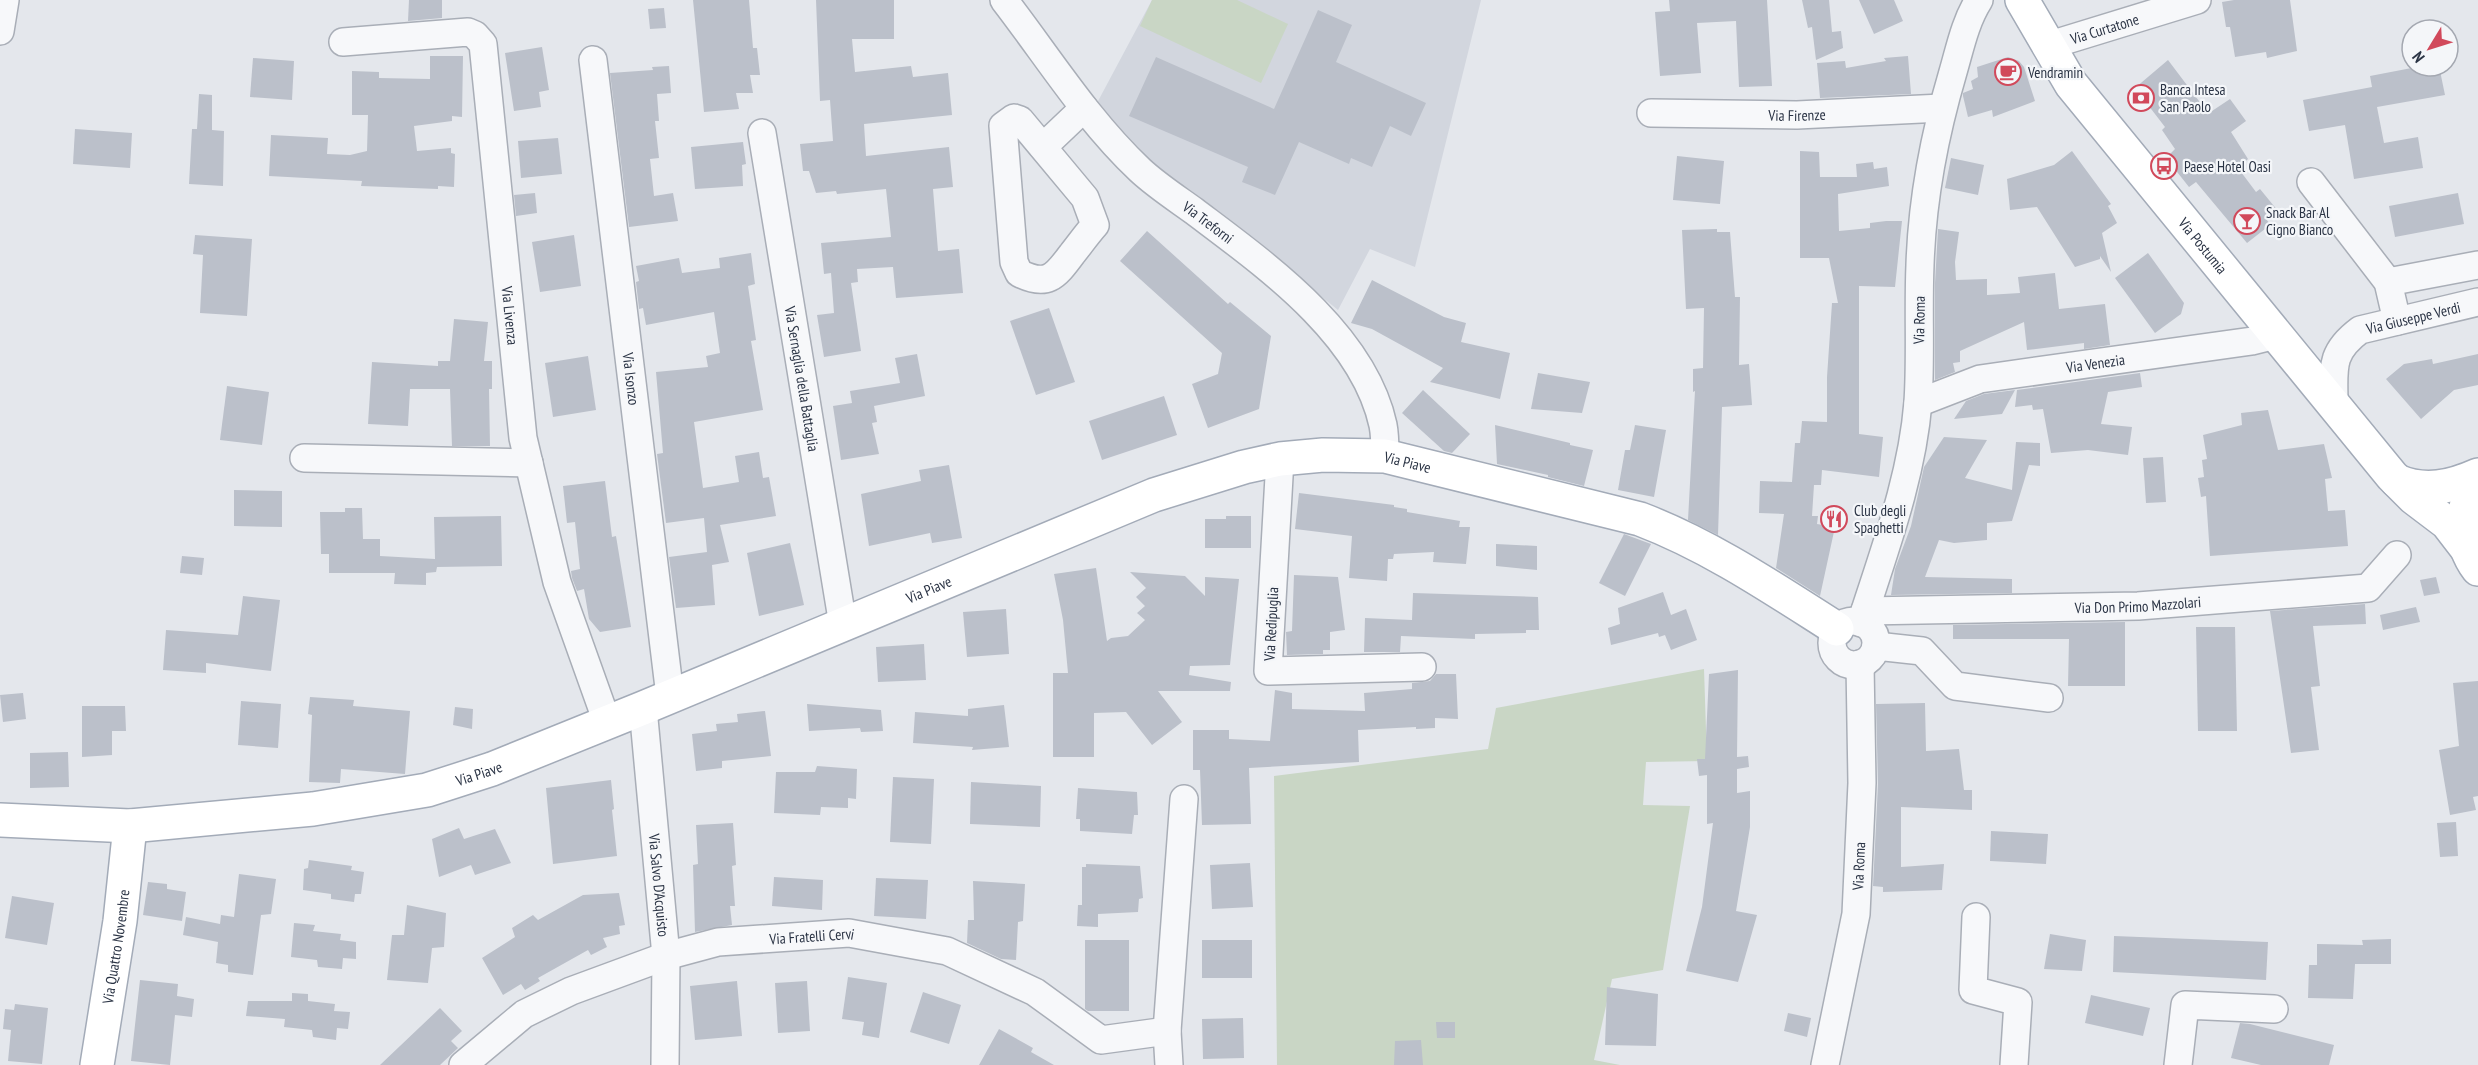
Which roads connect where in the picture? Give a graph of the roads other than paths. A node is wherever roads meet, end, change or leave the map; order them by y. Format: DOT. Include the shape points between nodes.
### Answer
graph roads {
  1 [pos="5,0"];
  2 [pos="1004,0"];
  3 [pos="2022,0"];
  4 [pos="2196,0"];
  5 [pos="1973,5"];
  6 [pos="0,31"];
  7 [pos="343,42"];
  8 [pos="2047,46"];
  9 [pos="593,60"];
  10 [pos="1084,108"];
  11 [pos="1942,108"];
  12 [pos="1651,113"];
  13 [pos="762,133"];
  14 [pos="1043,147"];
  15 [pos="2311,182"];
  16 [pos="2478,265"];
  17 [pos="2388,282"];
  18 [pos="2478,302"];
  19 [pos="2397,321"];
  20 [pos="2276,335"];
  21 [pos="1918,403"];
  22 [pos="2334,405"];
  23 [pos="1385,456"];
  24 [pos="304,458"];
  25 [pos="1280,459"];
  26 [pos="529,463"];
  27 [pos="2478,475"];
  28 [pos="2397,481"];
  29 [pos="2478,482"];
  30 [pos="2397,555"];
  31 [pos="2472,559"];
  32 [pos="1854,621"];
  33 [pos="843,625"];
  34 [pos="1868,655"];
  35 [pos="1422,667"];
  36 [pos="2049,698"];
  37 [pos="657,702"];
  38 [pos="607,722"];
  39 [pos="1184,799"];
  40 [pos="0,820"];
  41 [pos="130,826"];
  42 [pos="1976,917"];
  43 [pos="666,956"];
  44 [pos="2274,1010"];
  45 [pos="1167,1031"];
  46 [pos="97,1065"];
  47 [pos="463,1065"];
  48 [pos="665,1065"];
  49 [pos="1169,1065"];
  50 [pos="1825,1065"];
  51 [pos="2014,1065"];
  52 [pos="2178,1065"];
  1 -- 6 [label="street"];
  2 -- 10 [label="street, Via Treforni"];
  3 -- 8 [label="main road, Via Postumia"];
  4 -- 8 [label="street, Via Curtatone"];
  5 -- 11 [label="street, Via Roma"];
  7 -- 26 [label="street, Via Livenza" via="468,32 483,44 523,438"];
  8 -- 20 [label="main road, Via Postumia" via="2071,84"];
  9 -- 37 [label="street, Via Isonzo"];
  10 -- 14 [label="street"];
  10 -- 23 [label="street, Via Treforni" via="1143,172 1272,270 1316,311 1368,382 1383,425"];
  11 -- 12 [label="street, Via Firenze" via="1797,115"];
  11 -- 21 [label="street, Via Roma" via="1924,214"];
  13 -- 33 [label="street, Via Sernaglia della Battaglia"];
  14 -- 14 [label="street" via="1020,120 1014,118 1002,126 1014,262 1018,273 1043,280 1056,275 1095,225 1085,198"];
  15 -- 17 [label="street"];
  16 -- 17 [label="street"];
  17 -- 19 [label="street"];
  18 -- 19 [label="street, Via Giuseppe Verdi"];
  19 -- 22 [label="street, Via Giuseppe Verdi" via="2360,330 2345,341 2334,370"];
  20 -- 21 [label="street, Via Venezia" via="1980,379"];
  20 -- 22 [label="main road, Via Postumia"];
  21 -- 32 [label="street, Via Roma" via="1891,537"];
  22 -- 28 [label="main road, Via Postumia"];
  23 -- 25 [label="main road, Via Piave"];
  23 -- 32 [label="main road, Via Piave" via="1640,519"];
  24 -- 26 [label="street"];
  25 -- 33 [label="main road, Via Piave" via="1154,495"];
  25 -- 35 [label="street, Via Redipuglia" via="1268,671"];
  26 -- 38 [label="street, Via Livenza" via="557,582"];
  27 -- 28 [label="main road" via="2454,485 2432,488 2416,488"];
  28 -- 31 [label="main road, Via Postumia" via="2447,523"];
  29 -- 31 [label="main road" via="2463,519"];
  30 -- 32 [label="street, Via Don Primo Mazzolari" via="2368,588 2138,606"];
  32 -- 34 [label="street" via="1873,631"];
  32 -- 34 [label="street, Via Roma" via="1832,642 1836,655 1846,664"];
  33 -- 37 [label="main road, Via Piave"];
  34 -- 36 [label="street" via="1922,651 1954,686"];
  34 -- 50 [label="street, Via Roma" via="1856,914"];
  37 -- 38 [label="main road, Via Piave"];
  37 -- 43 [label="street, Via Salvo D'Acquisto"];
  38 -- 41 [label="main road, Via Piave" via="492,769 428,790 313,809"];
  39 -- 45 [label="street"];
  40 -- 41 [label="main road, Via Piave"];
  41 -- 46 [label="main road, Via Quattro Novembre" via="120,921"];
  42 -- 51 [label="street" via="1973,990 2018,1002"];
  43 -- 45 [label="street, Via Fratelli Cervi" via="718,942 849,933 947,951 1035,992 1101,1040"];
  43 -- 47 [label="street, Via Fratelli Cervi" via="571,991 524,1014"];
  43 -- 48 [label="street, Via Salvo D'Acquisto"];
  44 -- 52 [label="street" via="2185,1005"];
  45 -- 49 [label="street"];
}
